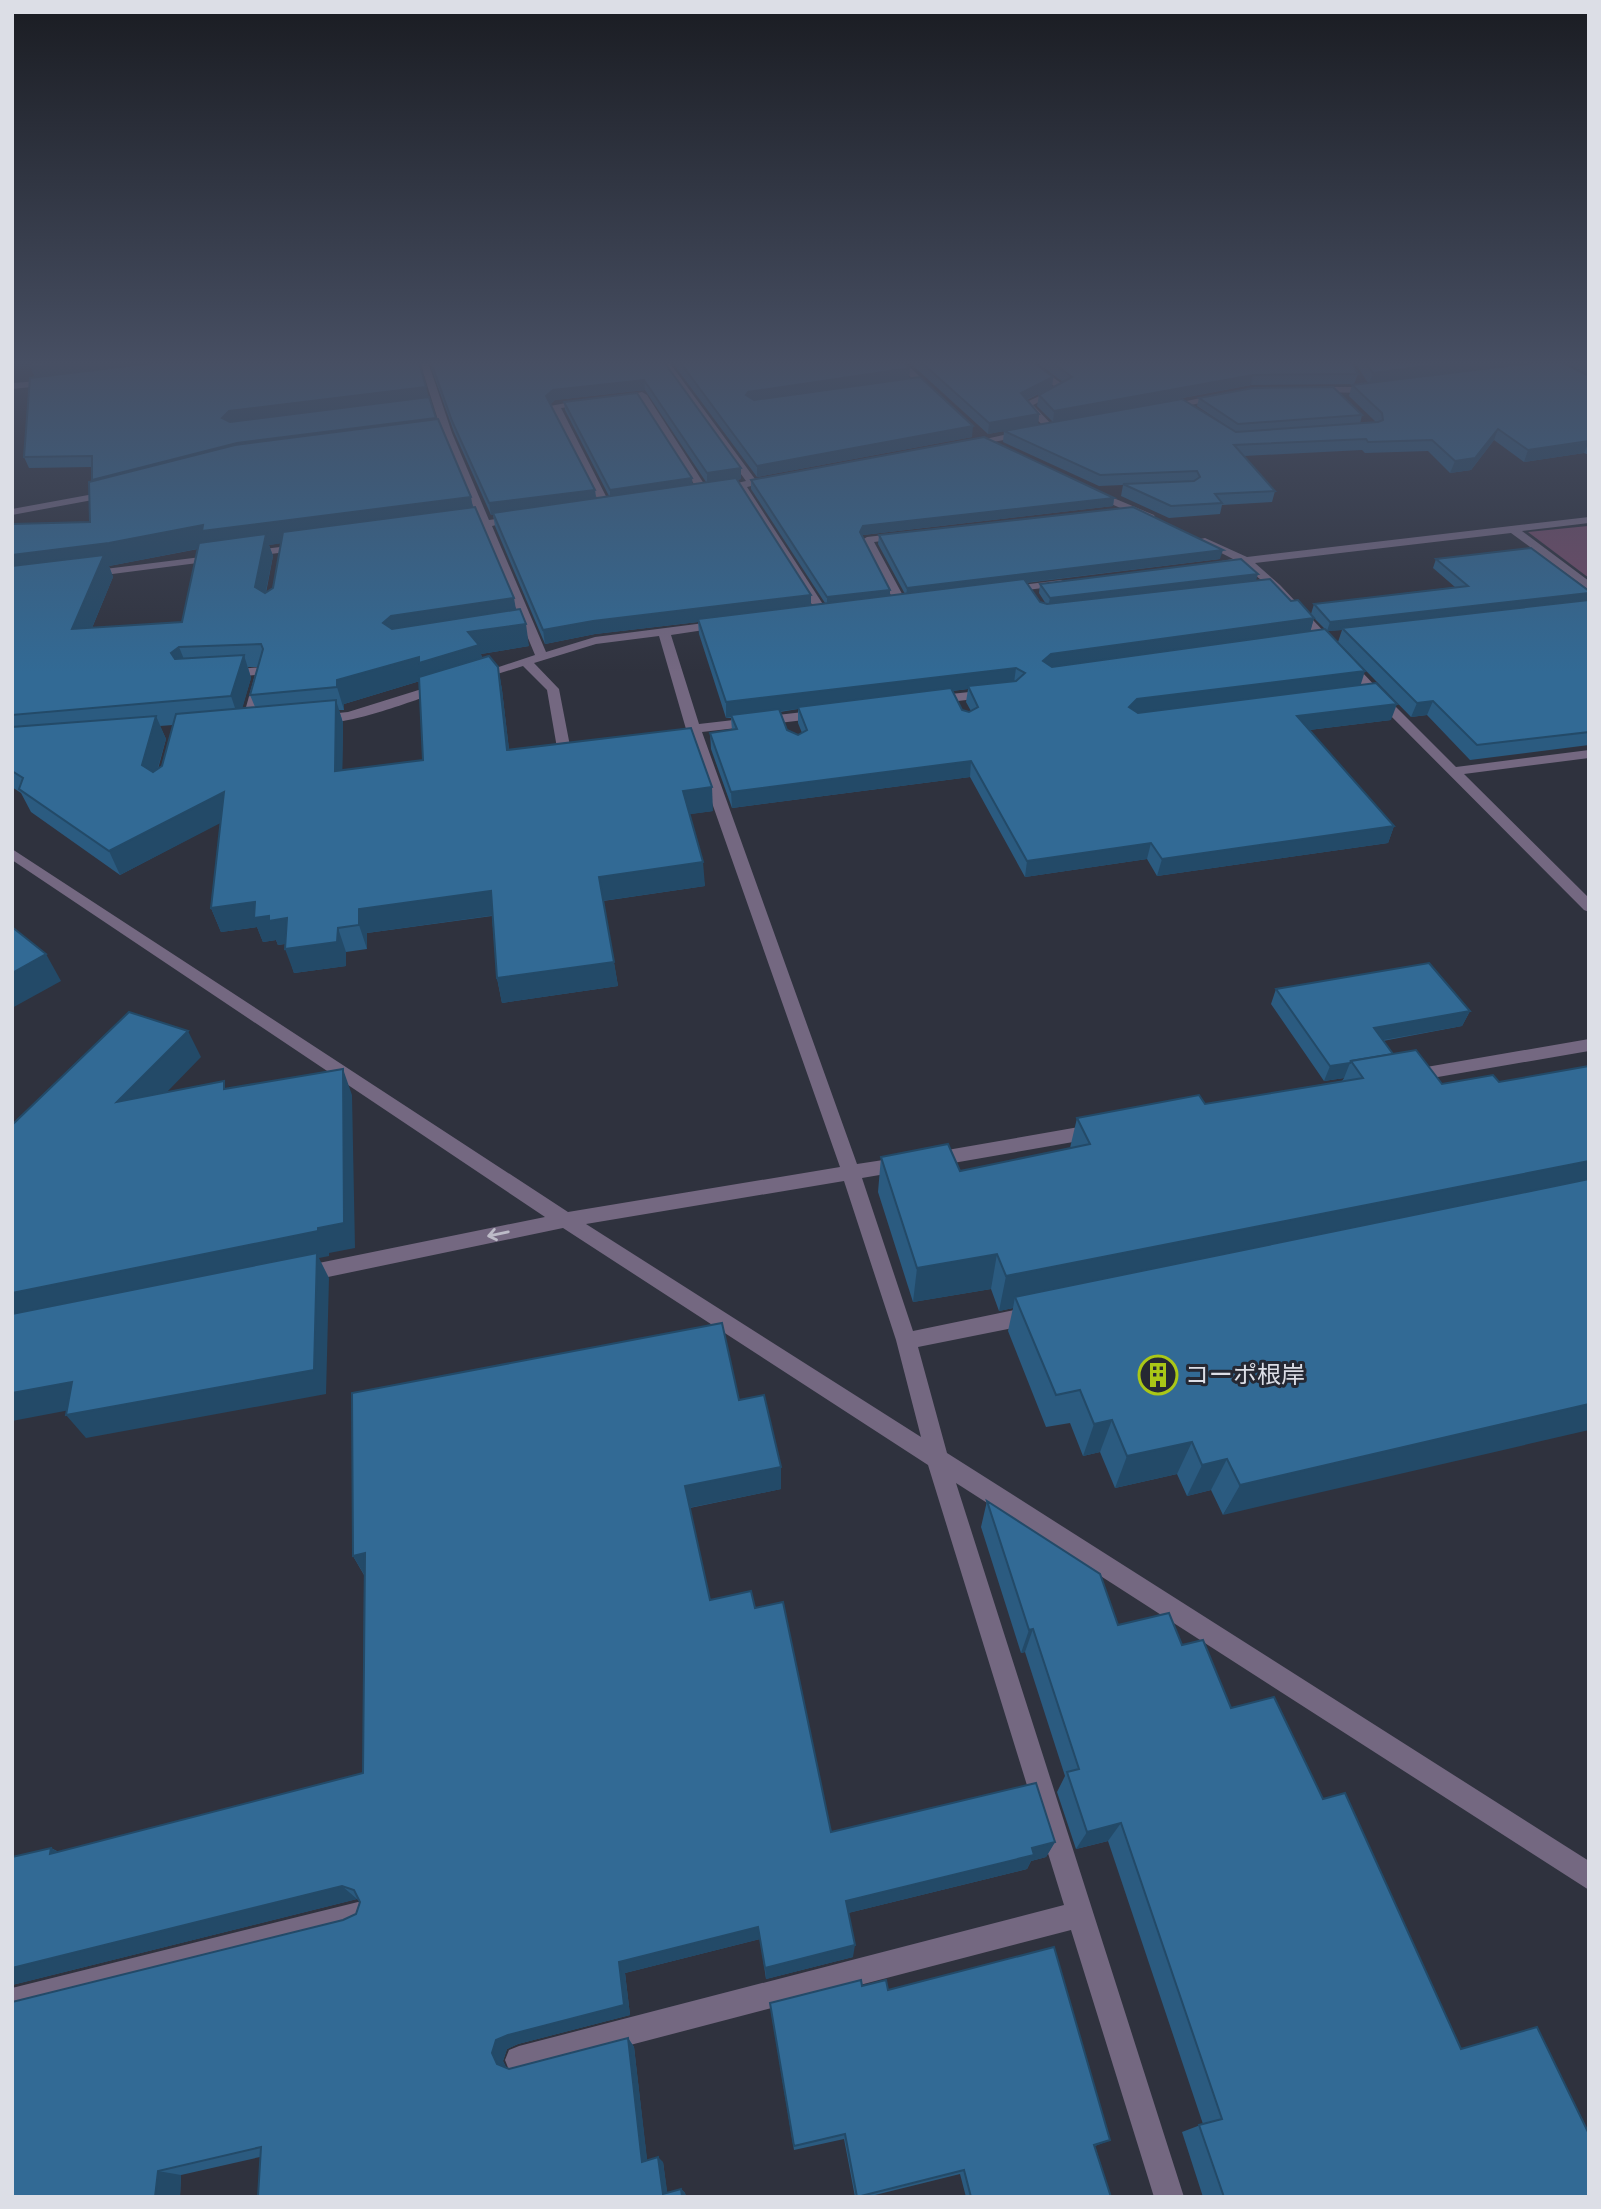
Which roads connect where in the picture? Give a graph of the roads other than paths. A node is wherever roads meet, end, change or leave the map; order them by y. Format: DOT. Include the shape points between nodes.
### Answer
graph roads {
  1 [pos="461,465"];
  2 [pos="585,465"];
  3 [pos="687,465"];
  4 [pos="740,465"];
  5 [pos="780,478"];
  6 [pos="753,483"];
  7 [pos="741,485"];
  8 [pos="1080,486"];
  9 [pos="125,490"];
  10 [pos="703,490"];
  11 [pos="1117,491"];
  12 [pos="691,492"];
  13 [pos="1092,492"];
  14 [pos="618,504"];
  15 [pos="606,506"];
  16 [pos="593,508"];
  17 [pos="1133,509"];
  18 [pos="12,512"];
  19 [pos="1107,512"];
  20 [pos="527,517"];
  21 [pos="1589,520"];
  22 [pos="1158,521"];
  23 [pos="487,523"];
  24 [pos="446,528"];
  25 [pos="1513,529"];
  26 [pos="1183,532"];
  27 [pos="907,535"];
  28 [pos="309,546"];
  29 [pos="241,555"];
  30 [pos="228,556"];
  31 [pos="1246,561"];
  32 [pos="1205,566"];
  33 [pos="80,575"];
  34 [pos="1080,581"];
  35 [pos="1276,587"];
  36 [pos="1589,587"];
  37 [pos="1263,589"];
  38 [pos="998,591"];
  39 [pos="915,601"];
  40 [pos="901,603"];
  41 [pos="888,604"];
  42 [pos="809,614"];
  43 [pos="730,624"];
  44 [pos="529,625"];
  45 [pos="516,627"];
  46 [pos="664,632"];
  47 [pos="1335,636"];
  48 [pos="1322,638"];
  49 [pos="1308,640"];
  50 [pos="542,656"];
  51 [pos="525,661"];
  52 [pos="213,675"];
  53 [pos="1002,692"];
  54 [pos="916,702"];
  55 [pos="838,712"];
  56 [pos="786,718"];
  57 [pos="311,720"];
  58 [pos="247,725"];
  59 [pos="690,735"];
  60 [pos="793,736"];
  61 [pos="598,749"];
  62 [pos="1589,754"];
  63 [pos="1453,771"];
  64 [pos="12,853"];
  65 [pos="1589,907"];
  66 [pos="1589,1045"];
  67 [pos="1398,1078"];
  68 [pos="1111,1128"];
  69 [pos="851,1173"];
  70 [pos="565,1220"];
  71 [pos="281,1278"];
  72 [pos="1056,1310"];
  73 [pos="906,1341"];
  74 [pos="937,1458"];
  75 [pos="1589,1877"];
  76 [pos="1080,1914"];
  77 [pos="358,1916"];
  78 [pos="12,2002"];
  79 [pos="519,2060"];
  80 [pos="1169,2197"];
  1 -- 23 [label="street"];
  2 -- 15 [label="street"];
  3 -- 10 [label="street"];
  4 -- 6 [label="street"];
  5 -- 6 [label="street"];
  6 -- 7 [label="street"];
  7 -- 10 [label="street"];
  7 -- 42 [label="street" via="829,611"];
  8 -- 13 [label="street"];
  9 -- 18 [label="street"];
  10 -- 12 [label="street"];
  11 -- 13 [label="street"];
  13 -- 17 [label="street"];
  14 -- 15 [label="street"];
  15 -- 16 [label="street"];
  17 -- 19 [label="street"];
  17 -- 22 [label="street"];
  20 -- 23 [label="street"];
  21 -- 25 [label="street"];
  23 -- 24 [label="street"];
  23 -- 44 [label="street"];
  25 -- 31 [label="street"];
  25 -- 36 [label="street"];
  26 -- 31 [label="street"];
  27 -- 40 [label="street" via="867,540"];
  28 -- 29 [label="street" via="281,555"];
  30 -- 33 [label="street"];
  31 -- 32 [label="street"];
  31 -- 35 [label="street"];
  34 -- 38 [label="street" via="1029,592"];
  35 -- 37 [label="street"];
  35 -- 48 [label="street"];
  39 -- 40 [label="street"];
  40 -- 41 [label="street"];
  43 -- 46 [label="street"];
  44 -- 45 [label="street"];
  44 -- 50 [label="street"];
  46 -- 50 [label="street" via="594,641"];
  46 -- 59 [label="street"];
  47 -- 48 [label="street"];
  48 -- 49 [label="street"];
  48 -- 63 [label="street" via="1367,693"];
  50 -- 51 [label="street"];
  51 -- 57 [label="street" via="349,716"];
  51 -- 61 [label="street" via="553,689 564,748 571,752"];
  52 -- 58 [label="street" via="262,671"];
  53 -- 54 [label="street" via="958,704"];
  55 -- 56 [label="street"];
  56 -- 59 [label="street"];
  56 -- 60 [label="street"];
  59 -- 69 [label="street"];
  62 -- 63 [label="street"];
  63 -- 65 [label="street"];
  64 -- 70 [label="street"];
  66 -- 67 [label="street"];
  68 -- 69 [label="street"];
  69 -- 70 [label="street"];
  69 -- 73 [label="street"];
  70 -- 71 [label="street, one-way"];
  70 -- 74 [label="street"];
  72 -- 73 [label="street"];
  73 -- 74 [label="street"];
  74 -- 75 [label="street"];
  74 -- 76 [label="street"];
  76 -- 79 [label="street"];
  76 -- 80 [label="street"];
  77 -- 78 [label="street"];
}
